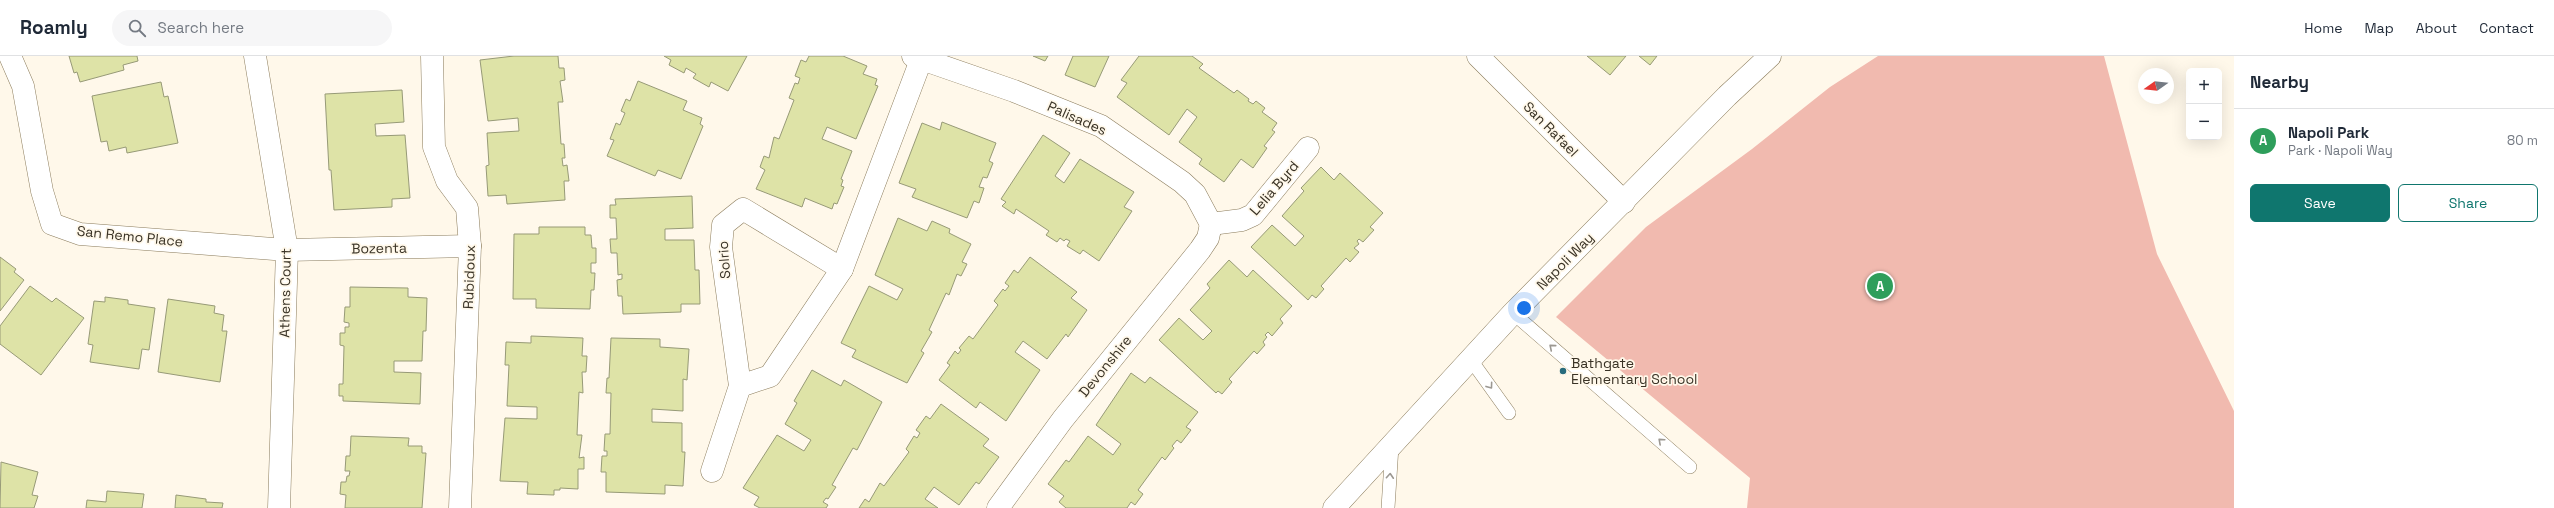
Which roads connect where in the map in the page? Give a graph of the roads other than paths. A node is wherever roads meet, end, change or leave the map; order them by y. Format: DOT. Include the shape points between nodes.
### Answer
graph roads {
  1 [pos="10,56"];
  2 [pos="255,56"];
  3 [pos="432,56"];
  4 [pos="1478,56"];
  5 [pos="1770,56"];
  6 [pos="917,58"];
  7 [pos="1308,148"];
  8 [pos="1624,202"];
  9 [pos="1211,224"];
  10 [pos="470,246"];
  11 [pos="287,250"];
  12 [pos="842,269"];
  13 [pos="1513,313"];
  14 [pos="1471,360"];
  15 [pos="740,386"];
  16 [pos="1509,413"];
  17 [pos="1392,445"];
  18 [pos="1690,468"];
  19 [pos="712,471"];
  20 [pos="279,508"];
  21 [pos="460,508"];
  22 [pos="998,508"];
  23 [pos="1334,508"];
  24 [pos="1388,508"];
  1 -- 11 [label="street, San Remo Place" via="23,86 42,191 52,224 80,234"];
  2 -- 11 [label="street, Athens Court"];
  3 -- 10 [label="street, Rubidoux" via="434,147 447,181 467,208"];
  4 -- 8 [label="street, San Rafael"];
  5 -- 8 [label="street, Napoli Way" via="1727,96"];
  6 -- 9 [label="street, Palisades" via="1014,91 1101,126 1182,182 1195,194"];
  6 -- 12 [label="street"];
  7 -- 9 [label="street, Lelia Byrd" via="1253,215 1242,220"];
  8 -- 13 [label="street, Napoli Way"];
  9 -- 22 [label="street, Devonshire" via="1208,238 1200,250 1063,419"];
  10 -- 11 [label="street, Bozenta"];
  10 -- 21 [label="street, Rubidoux"];
  11 -- 20 [label="street, Athens Court"];
  12 -- 15 [label="street" via="770,376"];
  12 -- 15 [label="street, Solrio" via="743,209 723,225 721,247"];
  13 -- 14 [label="street, Napoli Way"];
  18 -- 13 [label="lane, one-way"];
  14 -- 16 [label="lane, one-way"];
  14 -- 17 [label="street, Napoli Way"];
  15 -- 19 [label="street, Solrio"];
  17 -- 23 [label="street, Napoli Way"];
  24 -- 17 [label="lane, one-way"];
}
